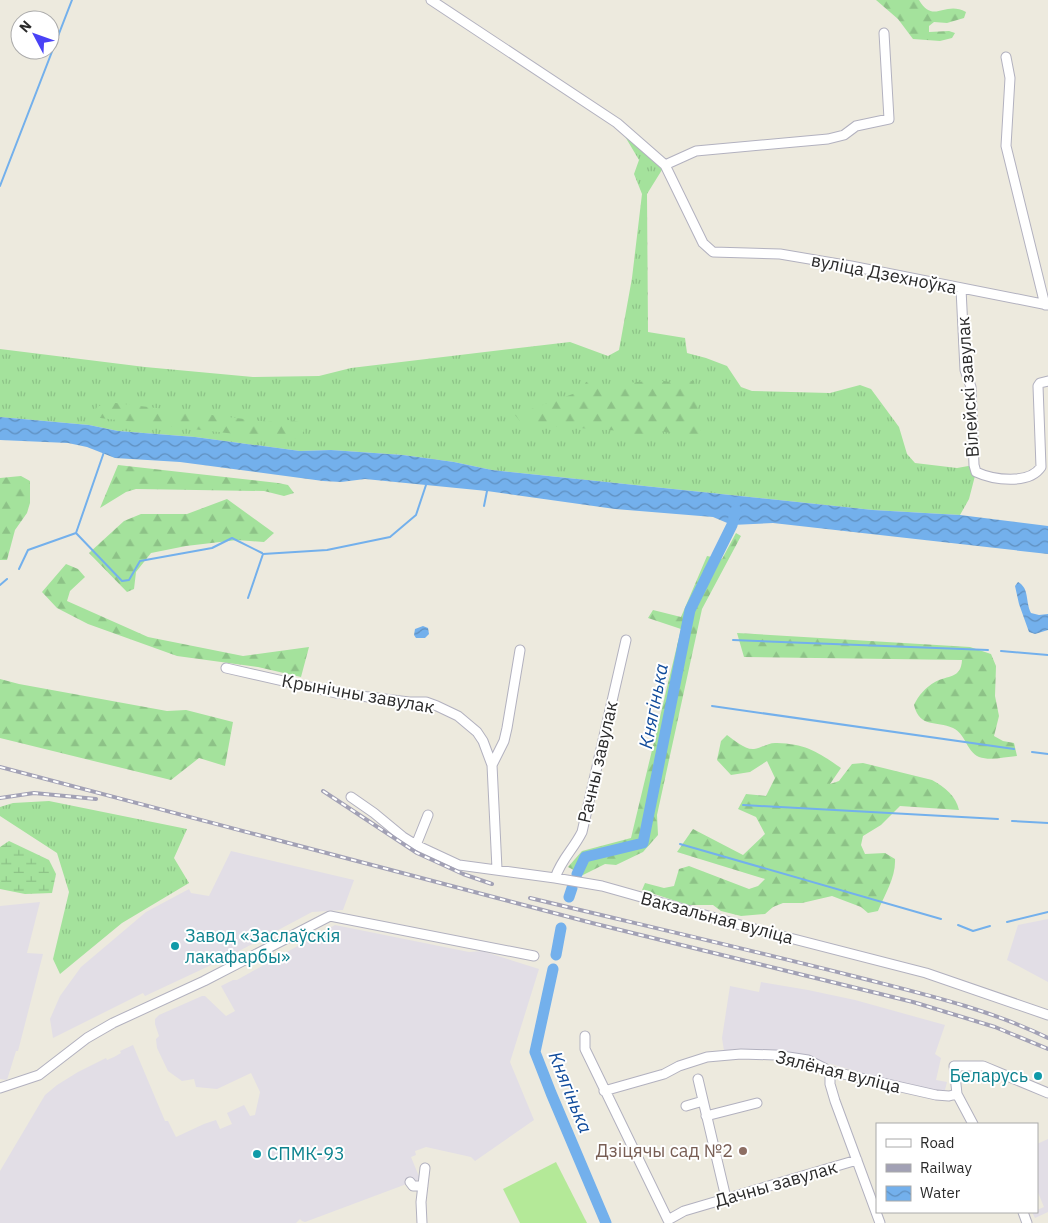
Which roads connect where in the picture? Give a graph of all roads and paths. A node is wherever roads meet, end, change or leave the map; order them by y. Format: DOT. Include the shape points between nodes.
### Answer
graph roads {
  1 [pos="431,0"];
  2 [pos="884,33"];
  3 [pos="1006,57"];
  4 [pos="665,165"];
  5 [pos="961,288"];
  6 [pos="1047,305"];
  7 [pos="1048,381"];
  8 [pos="626,640"];
  9 [pos="520,650"];
  10 [pos="226,668"];
  11 [pos="492,765"];
  12 [pos="351,797"];
  13 [pos="428,815"];
  14 [pos="416,845"];
  15 [pos="497,869"];
  16 [pos="555,878"];
  17 [pos="534,956"];
  18 [pos="1048,1015"];
  19 [pos="585,1036"];
  20 [pos="830,1071"];
  21 [pos="698,1079"];
  22 [pos="0,1088"];
  23 [pos="604,1091"];
  24 [pos="1048,1093"];
  25 [pos="957,1094"];
  26 [pos="703,1101"];
  27 [pos="757,1103"];
  28 [pos="686,1106"];
  29 [pos="706,1116"];
  30 [pos="972,1123"];
  31 [pos="857,1160"];
  32 [pos="425,1168"];
  33 [pos="410,1182"];
  34 [pos="424,1186"];
  35 [pos="726,1198"];
  36 [pos="876,1212"];
  37 [pos="422,1223"];
  1 -- 4 [label="street" via="617,124"];
  2 -- 4 [label="street" via="889,119 856,126 844,135 828,139 696,151"];
  3 -- 6 [label="street" via="1010,78 1006,146"];
  4 -- 5 [label="street, вуліца Дзехноўка" via="703,243 713,252 780,254"];
  5 -- 6 [label="street, вуліца Дзехноўка"];
  5 -- 7 [label="street, Вілейскі завулак" via="965,370 972,387 976,472 1002,480 1037,473 1041,467 1038,386"];
  8 -- 16 [label="street, Рачны завулак" via="582,832 560,864"];
  9 -- 11 [label="street" via="504,741"];
  10 -- 11 [label="street, Крынічны завулак" via="336,693 426,702 437,706 458,716 477,732"];
  11 -- 15 [label="street"];
  12 -- 14 [label="street, Вакзальная вуліца"];
  13 -- 14 [label="street"];
  14 -- 15 [label="street, Вакзальная вуліца" via="459,865"];
  15 -- 16 [label="street, Вакзальная вуліца"];
  16 -- 18 [label="street, Вакзальная вуліца" via="602,886 926,973"];
  17 -- 22 [label="street" via="330,916 204,982 113,1023 87,1038 40,1075"];
  19 -- 23 [label="street" via="585,1049"];
  20 -- 23 [label="street, Зялёная вуліца" via="808,1060 775,1055 707,1057 664,1074"];
  20 -- 25 [label="street, Зялёная вуліца" via="936,1095"];
  20 -- 31 [label="street" via="830,1084"];
  21 -- 26 [label="street"];
  23 -- 35 [label="street, Дачны завулак" via="668,1220 684,1211"];
  24 -- 25 [label="street" via="983,1066 954,1066"];
  25 -- 30 [label="street"];
  26 -- 28 [label="street"];
  26 -- 29 [label="street"];
  27 -- 29 [label="street"];
  29 -- 35 [label="street"];
  31 -- 35 [label="street, Дачны завулак"];
  31 -- 36 [label="street"];
  32 -- 34 [label="street"];
  33 -- 34 [label="street" via="413,1186"];
  34 -- 37 [label="street"];
}
